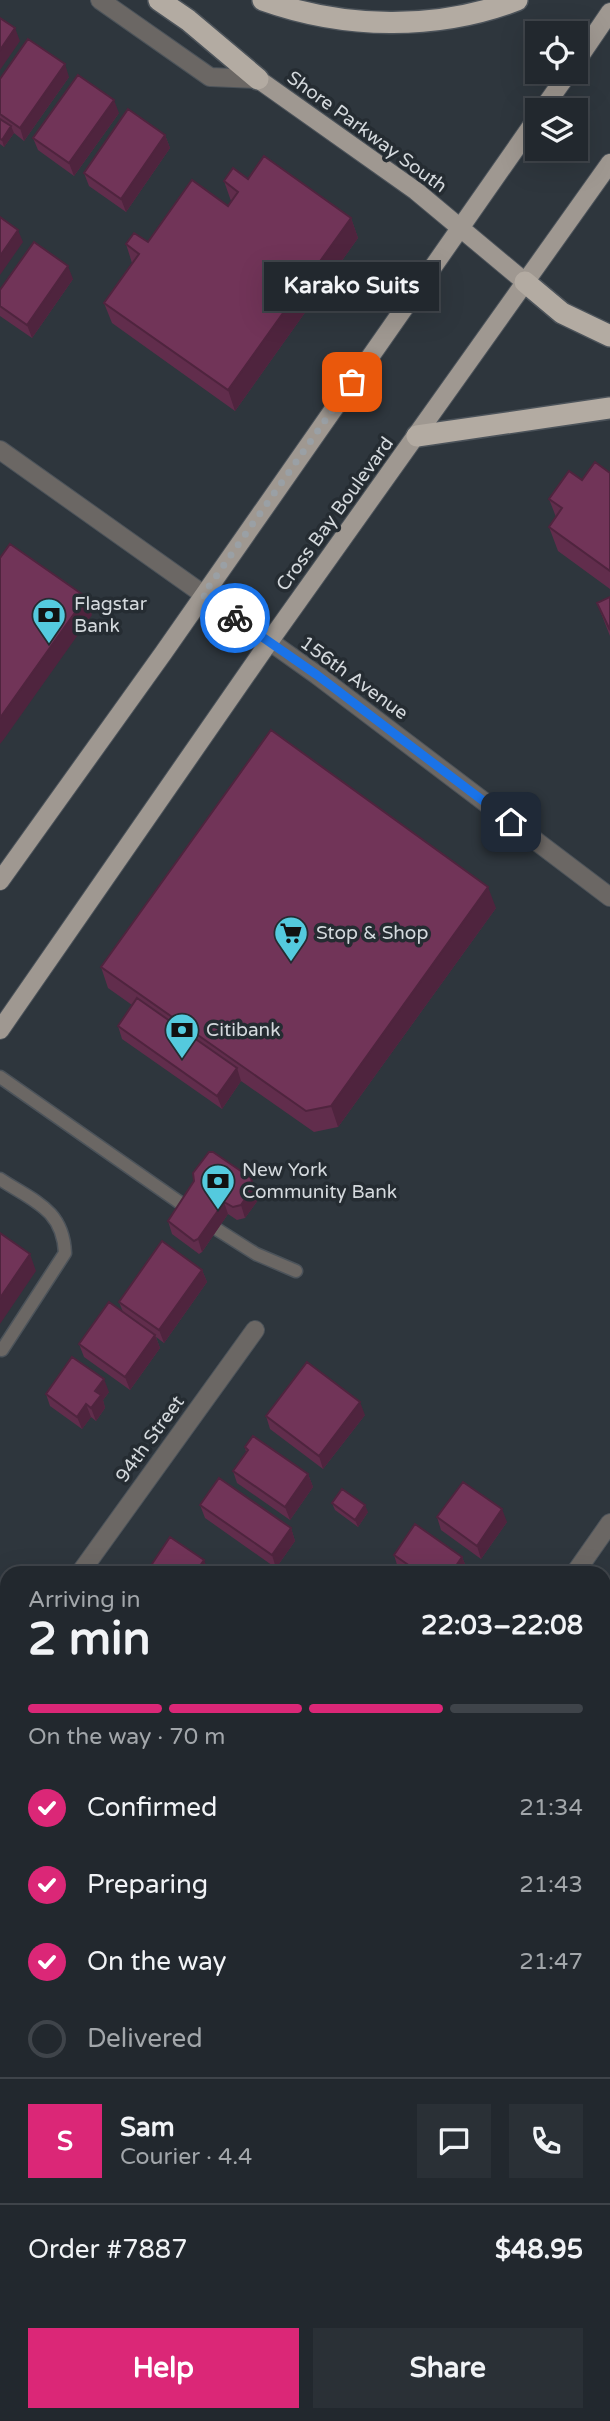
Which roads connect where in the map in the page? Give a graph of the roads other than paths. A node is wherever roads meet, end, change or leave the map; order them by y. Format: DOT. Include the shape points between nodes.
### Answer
graph roads {
  1 [pos="100,0"];
  2 [pos="159,0"];
  3 [pos="263,0"];
  4 [pos="517,0"];
  5 [pos="610,12"];
  6 [pos="588,44"];
  7 [pos="258,79"];
  8 [pos="525,136"];
  9 [pos="610,163"];
  10 [pos="461,229"];
  11 [pos="526,282"];
  12 [pos="610,336"];
  13 [pos="610,408"];
  14 [pos="417,436"];
  15 [pos="0,450"];
  16 [pos="203,595"];
  17 [pos="269,642"];
  18 [pos="0,881"];
  19 [pos="610,897"];
  20 [pos="0,1030"];
  21 [pos="0,1077"];
  22 [pos="0,1180"];
  23 [pos="189,1209"];
  24 [pos="218,1230"];
  25 [pos="296,1270"];
  26 [pos="255,1330"];
  27 [pos="2,1350"];
  28 [pos="610,1524"];
  29 [pos="85,1566"];
  30 [pos="580,1566"];
  1 -- 7 [label="street, Shore Parkway South" via="210,77"];
  2 -- 7 [label="highway"];
  3 -- 4 [label="highway" via="309,14 381,23 448,18"];
  5 -- 6 [label="main road"];
  7 -- 10 [label="main road, Shore Parkway South" via="416,191"];
  8 -- 10 [label="main road"];
  9 -- 11 [label="main road, Cross Bay Boulevard"];
  10 -- 11 [label="main road, Shore Parkway South"];
  10 -- 16 [label="main road"];
  11 -- 12 [label="highway" via="562,313"];
  11 -- 14 [label="main road, Cross Bay Boulevard"];
  13 -- 14 [label="highway"];
  14 -- 17 [label="main road, Cross Bay Boulevard"];
  15 -- 16 [label="street, 156th Avenue"];
  16 -- 17 [label="street, 156th Avenue"];
  16 -- 18 [label="main road"];
  17 -- 19 [label="street, 156th Avenue"];
  17 -- 20 [label="main road, Cross Bay Boulevard"];
  21 -- 23 [label="lane"];
  22 -- 27 [label="lane" via="54,1215 64,1236 65,1253"];
  24 -- 25 [label="lane" via="256,1254"];
  26 -- 29 [label="street, 94th Street"];
  28 -- 30 [label="street"];
}
